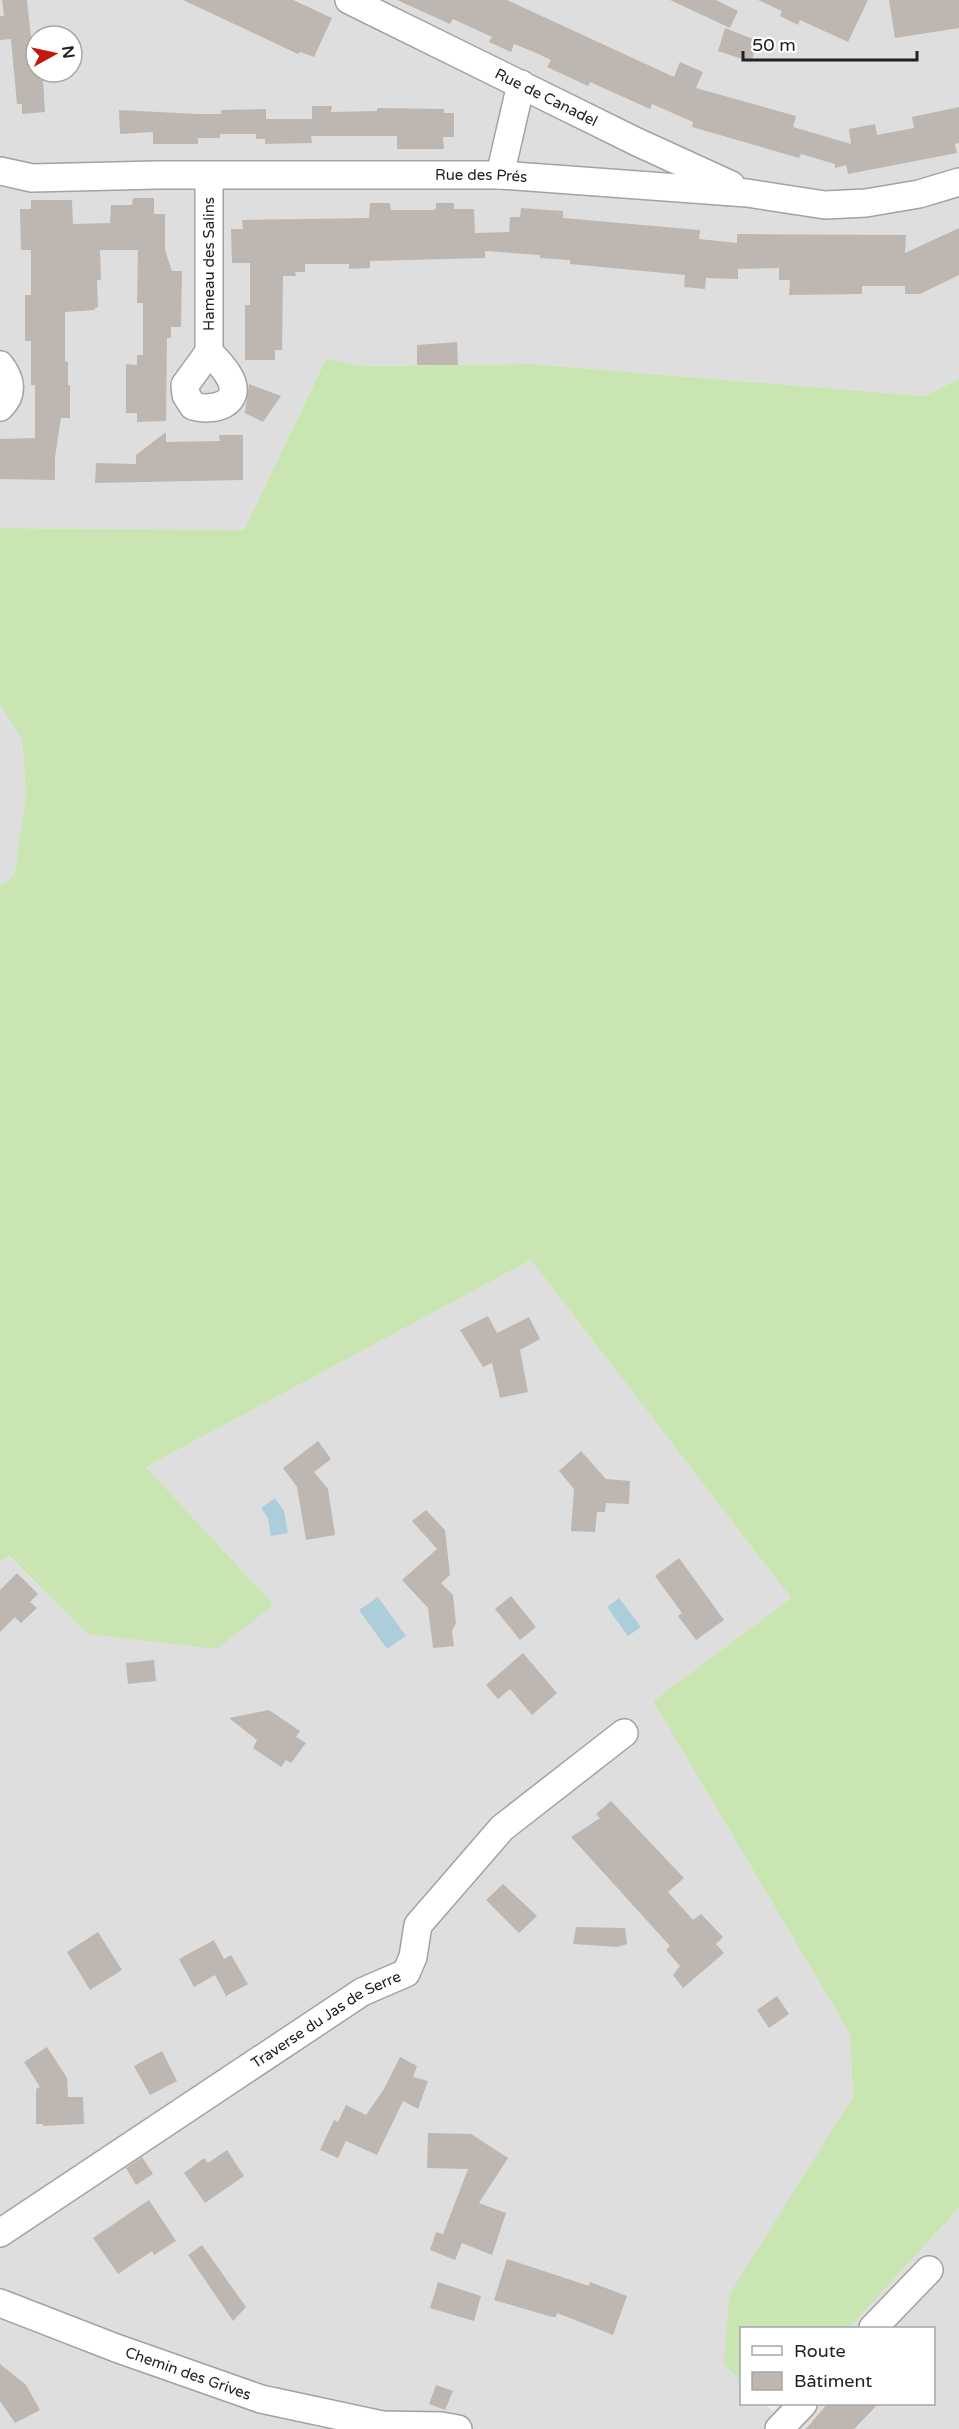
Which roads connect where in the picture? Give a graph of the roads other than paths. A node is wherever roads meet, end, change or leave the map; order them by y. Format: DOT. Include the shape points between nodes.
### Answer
graph roads {
  1 [pos="349,0"];
  2 [pos="521,84"];
  3 [pos="0,171"];
  4 [pos="500,175"];
  5 [pos="209,176"];
  6 [pos="959,182"];
  7 [pos="747,193"];
  8 [pos="209,352"];
  9 [pos="0,365"];
  10 [pos="0,407"];
  11 [pos="624,1733"];
  12 [pos="0,2233"];
  13 [pos="929,2270"];
  14 [pos="0,2303"];
  15 [pos="874,2327"];
  16 [pos="801,2405"];
  17 [pos="381,2427"];
  18 [pos="458,2429"];
  19 [pos="781,2429"];
  1 -- 2 [label="street, Rue de Canadel"];
  2 -- 4 [label="street"];
  2 -- 7 [label="street, Rue de Canadel"];
  3 -- 5 [label="street, Rue des Prés" via="32,178"];
  4 -- 5 [label="street, Rue des Prés"];
  4 -- 7 [label="street, Rue des Prés"];
  5 -- 8 [label="street, Hameau des Salins"];
  6 -- 7 [label="street, Rue des Prés" via="919,194 846,204 825,205"];
  9 -- 10 [label="street" via="10,382 9,396"];
  11 -- 12 [label="street, Traverse du Jas de Serre" via="502,1828 418,1925 406,1973 362,1992"];
  13 -- 15 [label="street"];
  14 -- 17 [label="street, Chemin des Grives" via="237,2392"];
  16 -- 19 [label="street"];
  17 -- 18 [label="street, Chemin des Grives"];
}
